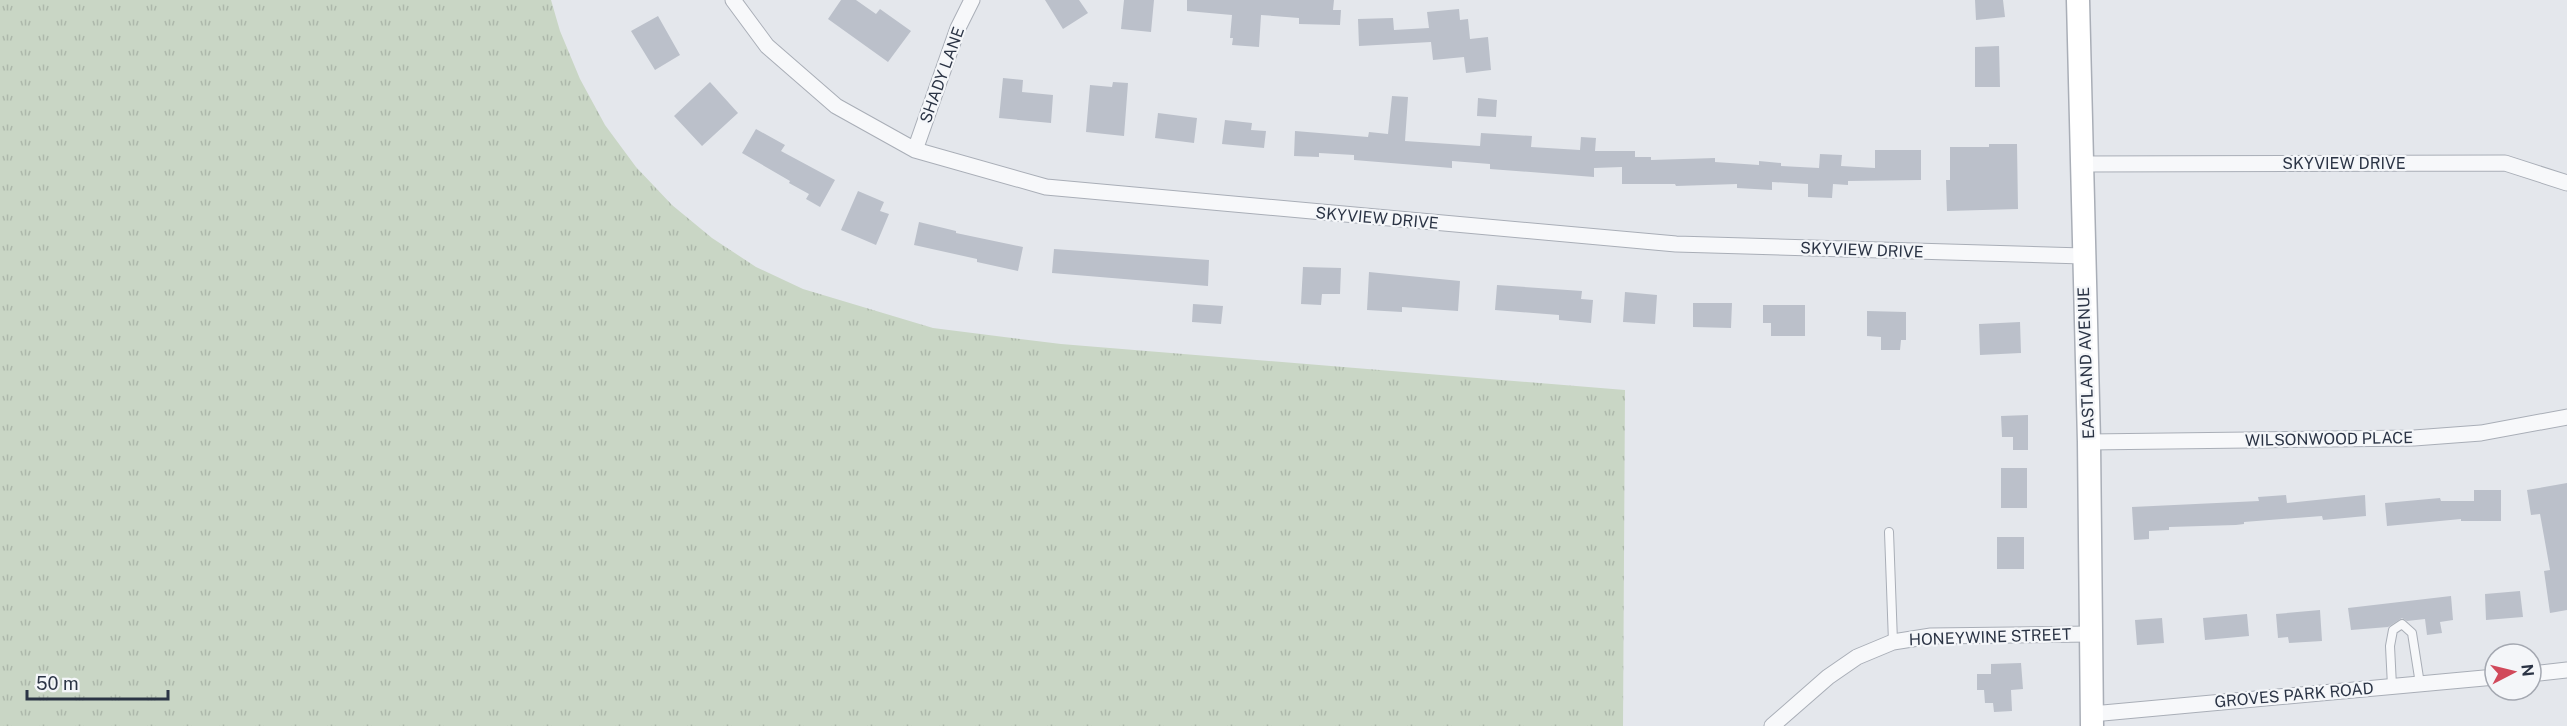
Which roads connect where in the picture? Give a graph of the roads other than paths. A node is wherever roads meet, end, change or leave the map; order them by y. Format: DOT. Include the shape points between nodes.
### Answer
graph roads {
  1 [pos="733,0"];
  2 [pos="972,0"];
  3 [pos="2078,0"];
  4 [pos="915,150"];
  5 [pos="2081,164"];
  6 [pos="2567,183"];
  7 [pos="2083,256"];
  8 [pos="2567,417"];
  9 [pos="2089,442"];
  10 [pos="1889,532"];
  11 [pos="2091,634"];
  12 [pos="1893,642"];
  13 [pos="2567,670"];
  14 [pos="2543,673"];
  15 [pos="2483,678"];
  16 [pos="2420,684"];
  17 [pos="2392,686"];
  18 [pos="2092,720"];
  19 [pos="1772,726"];
  1 -- 4 [label="street, SKYVIEW DRIVE" via="767,46 836,106"];
  2 -- 4 [label="street, SHADY LANE" via="958,28"];
  3 -- 5 [label="street, EASTLAND AVENUE"];
  4 -- 7 [label="street, SKYVIEW DRIVE" via="1046,187 1201,202 1676,244"];
  5 -- 6 [label="street, SKYVIEW DRIVE" via="2505,163"];
  5 -- 7 [label="street, EASTLAND AVENUE"];
  7 -- 9 [label="street, EASTLAND AVENUE"];
  8 -- 9 [label="street, WILSONWOOD PLACE" via="2481,433 2414,438"];
  9 -- 11 [label="street, EASTLAND AVENUE"];
  10 -- 12 [label="lane"];
  11 -- 12 [label="street, HONEYWINE STREET" via="1931,636"];
  11 -- 18 [label="street, EASTLAND AVENUE"];
  12 -- 19 [label="street, HONEYWINE STREET" via="1857,657 1828,676"];
  13 -- 14 [label="street"];
  15 -- 16 [label="street, GROVES PARK ROAD"];
  16 -- 17 [label="street, GROVES PARK ROAD"];
  16 -- 17 [label="lane" via="2412,633 2402,624 2393,630 2390,646"];
  17 -- 18 [label="street, GROVES PARK ROAD"];
}
